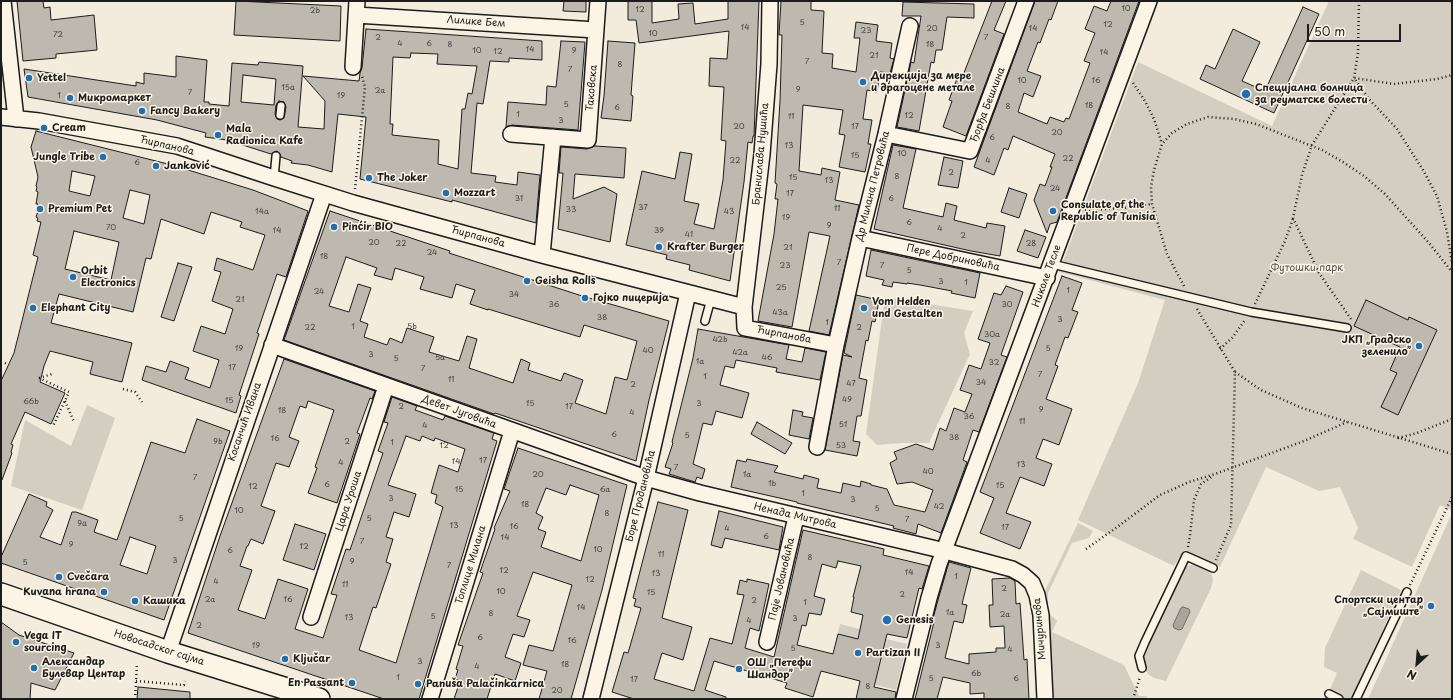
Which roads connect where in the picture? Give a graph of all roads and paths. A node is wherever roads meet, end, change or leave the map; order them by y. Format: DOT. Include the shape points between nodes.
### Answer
graph roads {
  1 [pos="4,1"];
  2 [pos="598,1"];
  3 [pos="770,1"];
  4 [pos="1026,1"];
  5 [pos="1149,1"];
  6 [pos="1359,1"];
  7 [pos="356,8"];
  8 [pos="910,26"];
  9 [pos="596,30"];
  10 [pos="352,68"];
  11 [pos="1452,75"];
  12 [pos="1129,78"];
  13 [pos="1354,78"];
  14 [pos="365,87"];
  15 [pos="281,106"];
  16 [pos="280,115"];
  17 [pos="1208,117"];
  18 [pos="8,118"];
  19 [pos="511,134"];
  20 [pos="886,134"];
  21 [pos="553,137"];
  22 [pos="1162,144"];
  23 [pos="1312,145"];
  24 [pos="276,156"];
  25 [pos="274,178"];
  26 [pos="355,189"];
  27 [pos="324,194"];
  28 [pos="1152,204"];
  29 [pos="1080,210"];
  30 [pos="1293,218"];
  31 [pos="860,238"];
  32 [pos="542,255"];
  33 [pos="1452,264"];
  34 [pos="1049,271"];
  35 [pos="1452,272"];
  36 [pos="688,293"];
  37 [pos="711,299"];
  38 [pos="744,307"];
  39 [pos="1251,312"];
  40 [pos="705,321"];
  41 [pos="1347,328"];
  42 [pos="272,345"];
  43 [pos="836,345"];
  44 [pos="1220,349"];
  45 [pos="5,363"];
  46 [pos="8,365"];
  47 [pos="1235,372"];
  48 [pos="52,374"];
  49 [pos="386,386"];
  50 [pos="123,389"];
  51 [pos="65,401"];
  52 [pos="142,402"];
  53 [pos="1452,419"];
  54 [pos="74,422"];
  55 [pos="1347,422"];
  56 [pos="53,426"];
  57 [pos="512,431"];
  58 [pos="1397,438"];
  59 [pos="816,447"];
  60 [pos="1452,454"];
  61 [pos="1215,474"];
  62 [pos="646,478"];
  63 [pos="1452,497"];
  64 [pos="796,517"];
  65 [pos="1231,525"];
  66 [pos="1086,549"];
  67 [pos="945,551"];
  68 [pos="1186,556"];
  69 [pos="1213,568"];
  70 [pos="1407,592"];
  71 [pos="1,594"];
  72 [pos="311,617"];
  73 [pos="767,642"];
  74 [pos="168,652"];
  75 [pos="137,664"];
  76 [pos="1142,668"];
  77 [pos="136,681"];
  78 [pos="185,681"];
  79 [pos="1329,694"];
  80 [pos="316,698"];
  81 [pos="135,699"];
  82 [pos="430,699"];
  83 [pos="591,699"];
  84 [pos="904,699"];
  85 [pos="1045,699"];
  86 [pos="1133,699"];
  87 [pos="1339,699"];
  88 [pos="1356,699"];
  1 -- 18 [label="street"];
  2 -- 9 [label="street, Таковска"];
  3 -- 38 [label="street, Бранислава Нушића" via="769,64 762,154"];
  4 -- 20 [label="street, Ђорђа Бешлина" via="970,151"];
  5 -- 34 [label="street, Николе Тесле"];
  6 -- 13 [label="path" via="1358,53"];
  7 -- 9 [label="street, Лилике Бем"];
  7 -- 10 [label="street, Лилике Бем"];
  8 -- 20 [label="street, Др Милана Петровића"];
  9 -- 21 [label="street, Таковска" via="588,140"];
  11 -- 13 [label="path" via="1437,80 1394,84"];
  12 -- 22 [label="path" via="1145,101"];
  13 -- 23 [label="path"];
  13 -- 33 [label="path" via="1369,99 1397,129 1437,196"];
  14 -- 26 [label="path"];
  15 -- 16 [label="lane"];
  17 -- 23 [label="path" via="1256,124"];
  18 -- 25 [label="street, Ћирпанова" via="39,121 173,145"];
  19 -- 21 [label="street, Таковска"];
  20 -- 31 [label="street, Др Милана Петровића"];
  21 -- 32 [label="street"];
  23 -- 30 [label="path" via="1302,175"];
  23 -- 35 [label="path" via="1364,176 1385,194"];
  24 -- 25 [label="lane"];
  25 -- 27 [label="street, Ћирпанова"];
  27 -- 32 [label="street, Ћирпанова"];
  27 -- 42 [label="street, Косанчић Ивана"];
  28 -- 29 [label="path"];
  30 -- 39 [label="path" via="1285,241"];
  30 -- 41 [label="path" via="1319,273 1351,319"];
  31 -- 34 [label="street, Пере Добриновића"];
  31 -- 43 [label="street, Др Милана Петровића"];
  32 -- 36 [label="street, Ћирпанова"];
  34 -- 39 [label="lane"];
  34 -- 67 [label="street, Николе Тесле"];
  36 -- 37 [label="street, Ћирпанова"];
  36 -- 62 [label="street, Боре Продановића"];
  37 -- 38 [label="street, Ћирпанова"];
  37 -- 40 [label="lane"];
  38 -- 43 [label="street, Ћирпанова" via="745,328"];
  39 -- 41 [label="lane"];
  39 -- 44 [label="path" via="1232,338"];
  42 -- 49 [label="street, Девет Југовића"];
  42 -- 74 [label="street, Косанчић Ивана"];
  43 -- 59 [label="street"];
  45 -- 46 [label="path"];
  47 -- 55 [label="path" via="1261,390 1302,408"];
  48 -- 51 [label="path" via="39,378 69,392"];
  49 -- 57 [label="street, Девет Југовића"];
  49 -- 72 [label="street, Цара Уроша"];
  50 -- 52 [label="path" via="135,392"];
  51 -- 54 [label="path"];
  51 -- 56 [label="path"];
  53 -- 58 [label="path"];
  55 -- 58 [label="path"];
  55 -- 61 [label="path"];
  57 -- 62 [label="street, Девет Југовића"];
  57 -- 82 [label="street, Топлице Милана"];
  58 -- 60 [label="path"];
  61 -- 66 [label="path" via="1160,494"];
  61 -- 68 [label="path" via="1201,484 1194,500"];
  62 -- 64 [label="street, Ненада Митрова"];
  62 -- 83 [label="street, Боре Продановића"];
  63 -- 70 [label="path"];
  64 -- 67 [label="street, Ненада Митрова"];
  64 -- 73 [label="street, Паје Јовановића"];
  65 -- 69 [label="path"];
  67 -- 84 [label="street, Николе Тесле" via="929,598"];
  67 -- 85 [label="street, Мичуринова" via="1012,569 1032,584 1041,614"];
  68 -- 69 [label="lane"];
  68 -- 76 [label="lane" via="1145,642 1140,656"];
  70 -- 88 [label="lane"];
  71 -- 74 [label="street, Новосадског сајма"];
  74 -- 80 [label="street, Новосадског сајма"];
  75 -- 77 [label="path"];
  76 -- 86 [label="path"];
  77 -- 78 [label="path" via="184,685"];
  77 -- 81 [label="path"];
  79 -- 87 [label="lane"];
}
